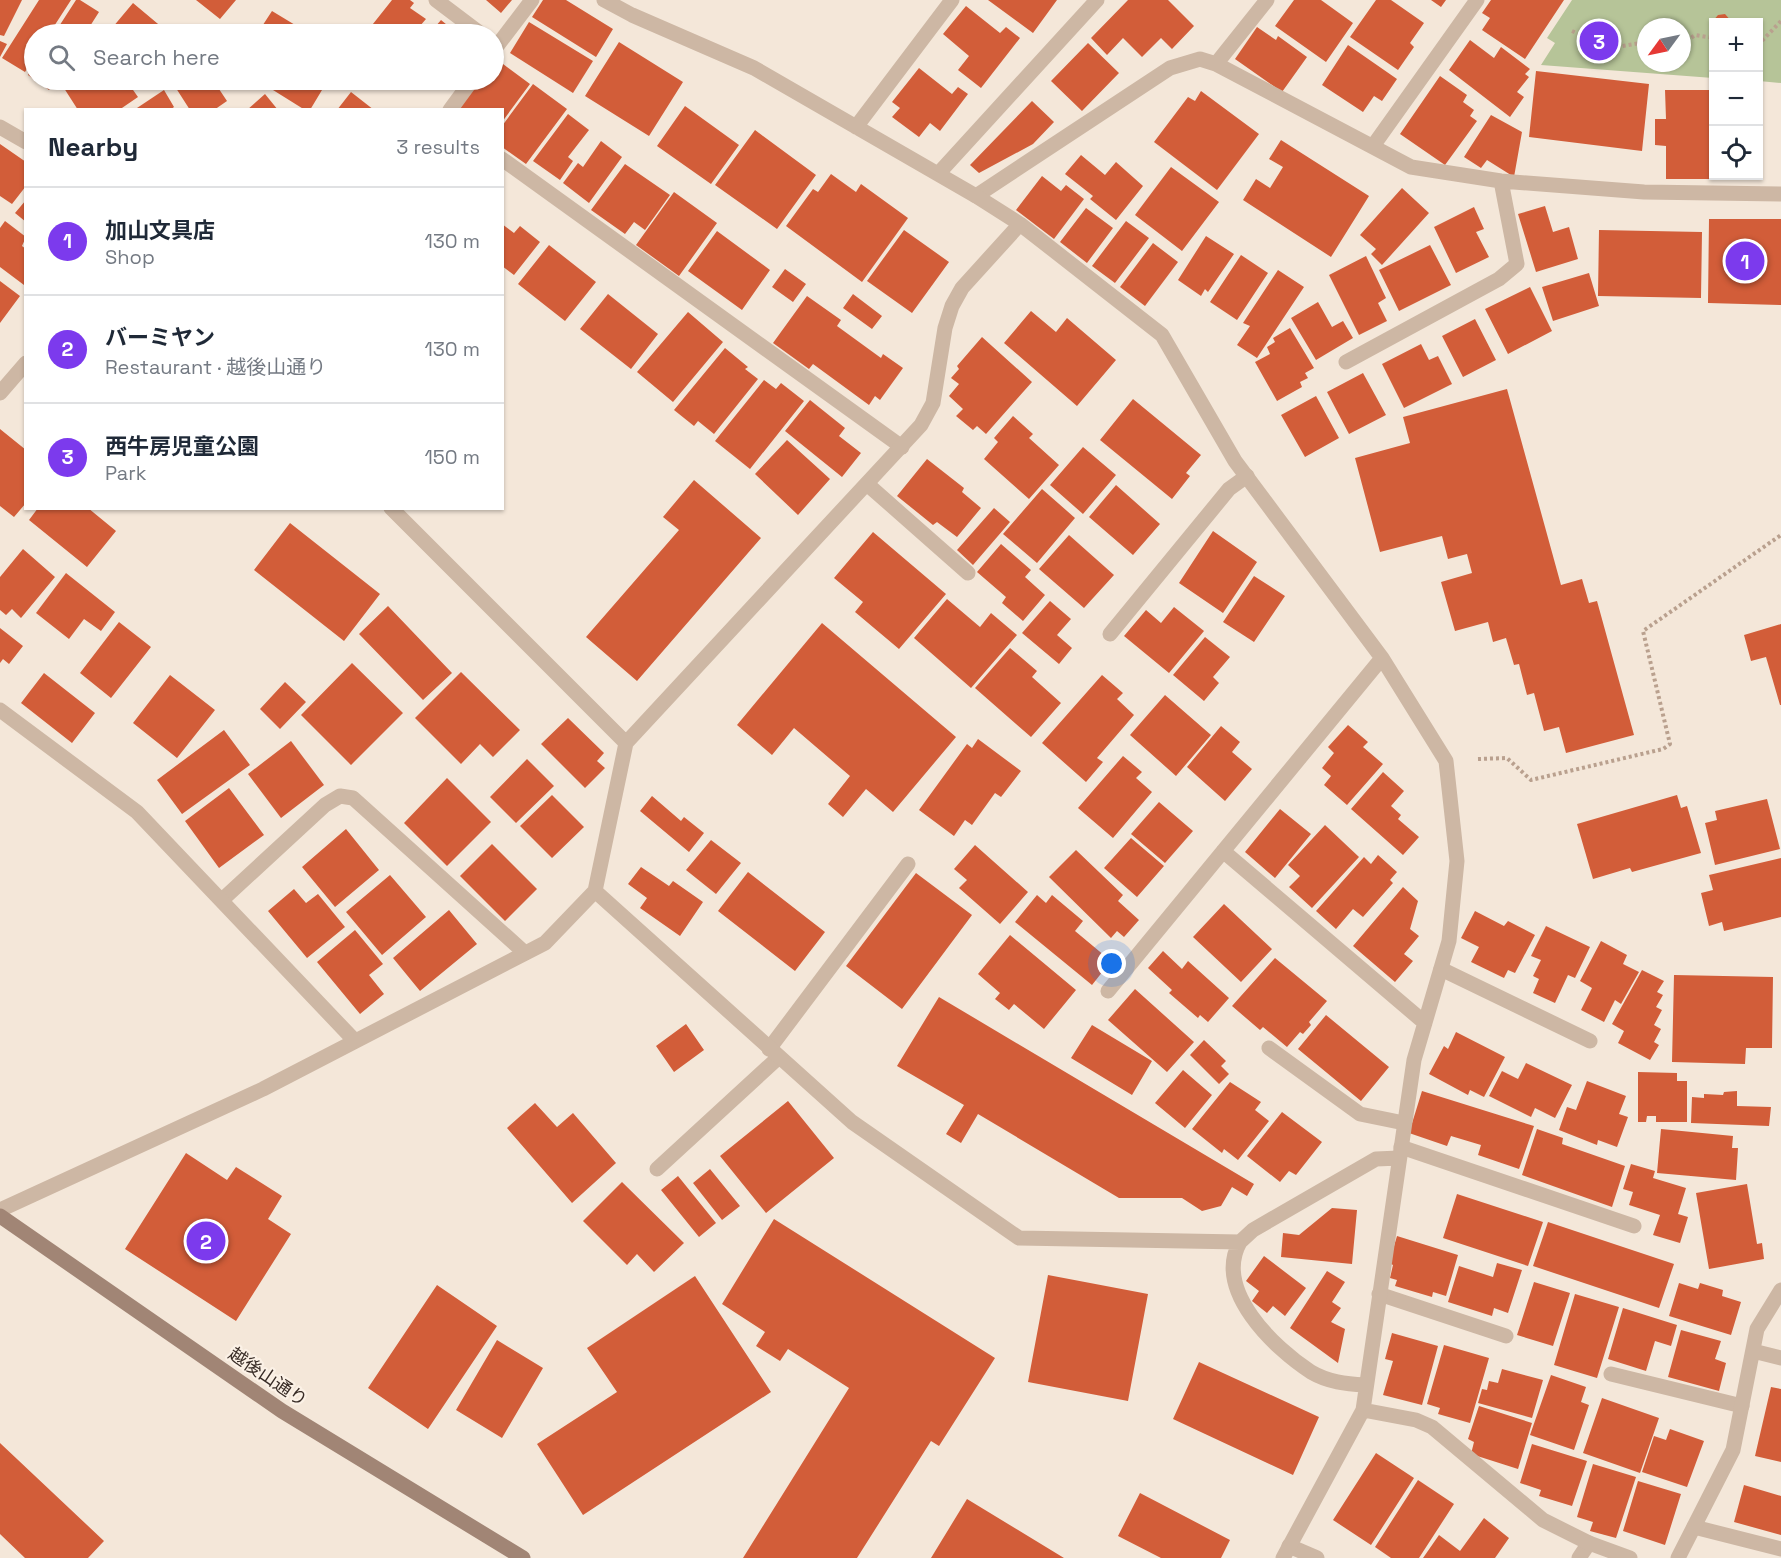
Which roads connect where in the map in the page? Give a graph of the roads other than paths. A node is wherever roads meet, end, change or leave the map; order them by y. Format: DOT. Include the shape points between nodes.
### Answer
graph roads {
  1 [pos="436,0"];
  2 [pos="532,0"];
  3 [pos="604,0"];
  4 [pos="952,0"];
  5 [pos="1097,0"];
  6 [pos="1267,0"];
  7 [pos="1477,0"];
  8 [pos="468,24"];
  9 [pos="504,35"];
  10 [pos="1216,64"];
  11 [pos="465,90"];
  12 [pos="451,108"];
  13 [pos="0,127"];
  14 [pos="856,127"];
  15 [pos="24,141"];
  16 [pos="1373,146"];
  17 [pos="504,160"];
  18 [pos="938,174"];
  19 [pos="1501,181"];
  20 [pos="1781,194"];
  21 [pos="976,196"];
  22 [pos="1020,224"];
  23 [pos="1346,362"];
  24 [pos="24,365"];
  25 [pos="0,393"];
  26 [pos="902,447"];
  27 [pos="1247,476"];
  28 [pos="867,484"];
  29 [pos="393,510"];
  30 [pos="968,573"];
  31 [pos="1110,634"];
  32 [pos="1382,658"];
  33 [pos="0,710"];
  34 [pos="626,743"];
  35 [pos="1223,851"];
  36 [pos="908,864"];
  37 [pos="595,891"];
  38 [pos="222,900"];
  39 [pos="525,953"];
  40 [pos="1441,969"];
  41 [pos="1108,991"];
  42 [pos="1425,1023"];
  43 [pos="355,1041"];
  44 [pos="1590,1041"];
  45 [pos="1269,1048"];
  46 [pos="774,1053"];
  47 [pos="1404,1123"];
  48 [pos="1400,1152"];
  49 [pos="657,1169"];
  50 [pos="0,1210"];
  51 [pos="0,1216"];
  52 [pos="1634,1226"];
  53 [pos="1240,1242"];
  54 [pos="1781,1290"];
  55 [pos="1379,1294"];
  56 [pos="1506,1336"];
  57 [pos="1753,1351"];
  58 [pos="1781,1358"];
  59 [pos="1611,1374"];
  60 [pos="1365,1385"];
  61 [pos="1742,1406"];
  62 [pos="1363,1410"];
  63 [pos="1694,1527"];
  64 [pos="1589,1543"];
  65 [pos="1781,1549"];
  66 [pos="1286,1552"];
  67 [pos="523,1558"];
  68 [pos="1317,1558"];
  69 [pos="1580,1558"];
  70 [pos="1630,1558"];
  71 [pos="1678,1558"];
  1 -- 8 [label="street"];
  2 -- 9 [label="street"];
  3 -- 14 [label="street" via="754,68"];
  4 -- 14 [label="street"];
  5 -- 18 [label="street"];
  6 -- 10 [label="street"];
  7 -- 16 [label="street"];
  10 -- 16 [label="street"];
  10 -- 21 [label="street" via="1200,59 1170,68"];
  11 -- 12 [label="street"];
  13 -- 15 [label="street"];
  14 -- 18 [label="street"];
  16 -- 19 [label="street" via="1411,167"];
  17 -- 26 [label="street"];
  18 -- 21 [label="street"];
  19 -- 20 [label="street" via="1644,192"];
  19 -- 23 [label="street" via="1517,264 1499,279"];
  21 -- 22 [label="street"];
  22 -- 26 [label="street" via="962,288 952,306 933,403"];
  22 -- 27 [label="street" via="1162,335"];
  24 -- 25 [label="street"];
  26 -- 28 [label="street"];
  27 -- 31 [label="street" via="1229,489"];
  27 -- 32 [label="street"];
  28 -- 30 [label="street"];
  28 -- 34 [label="street"];
  29 -- 34 [label="street"];
  32 -- 35 [label="street"];
  32 -- 40 [label="street" via="1446,761 1457,861 1449,941"];
  33 -- 38 [label="street" via="137,812"];
  34 -- 37 [label="street"];
  35 -- 41 [label="street"];
  35 -- 42 [label="street"];
  36 -- 46 [label="street"];
  37 -- 39 [label="street" via="545,943"];
  37 -- 46 [label="street"];
  38 -- 39 [label="street" via="325,804 339,796 353,798"];
  38 -- 43 [label="street"];
  39 -- 43 [label="street"];
  40 -- 42 [label="street"];
  40 -- 44 [label="street"];
  42 -- 47 [label="street" via="1414,1060"];
  43 -- 50 [label="street" via="264,1089"];
  45 -- 47 [label="street" via="1360,1114"];
  46 -- 49 [label="street"];
  46 -- 53 [label="street" via="852,1122 1019,1238"];
  47 -- 48 [label="street"];
  48 -- 52 [label="street"];
  48 -- 53 [label="street" via="1376,1159 1253,1230"];
  48 -- 55 [label="street"];
  51 -- 67 [label="street, 越後山通り" via="282,1411"];
  53 -- 60 [label="street" via="1233,1255 1236,1284 1256,1323 1277,1346 1313,1372 1340,1383"];
  54 -- 57 [label="street" via="1757,1329"];
  55 -- 56 [label="street"];
  55 -- 60 [label="street"];
  57 -- 58 [label="street"];
  57 -- 61 [label="street"];
  59 -- 61 [label="street"];
  60 -- 62 [label="street"];
  61 -- 63 [label="street" via="1733,1450"];
  62 -- 64 [label="street" via="1432,1427 1543,1520"];
  62 -- 66 [label="street"];
  63 -- 65 [label="street"];
  63 -- 71 [label="street"];
  64 -- 69 [label="street"];
  64 -- 70 [label="street"];
  66 -- 68 [label="street"];
}
